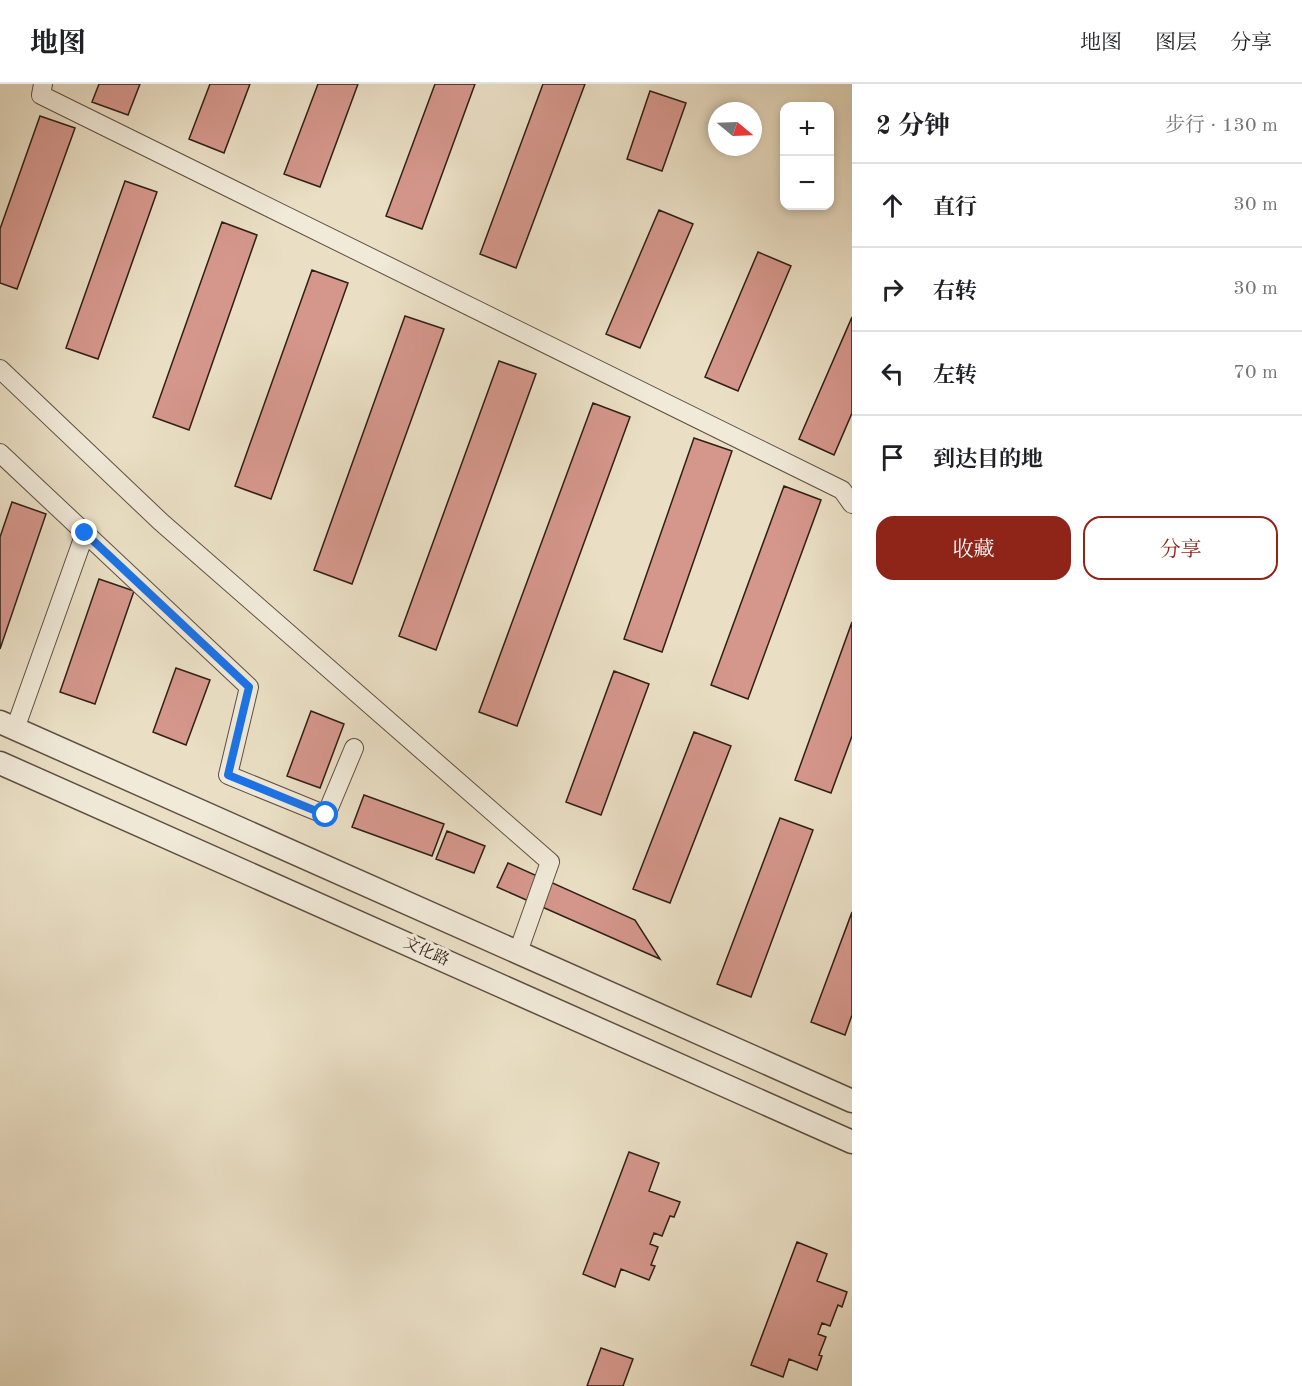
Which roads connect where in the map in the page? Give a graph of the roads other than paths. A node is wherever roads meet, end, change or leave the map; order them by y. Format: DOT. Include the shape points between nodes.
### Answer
graph roads {
  1 [pos="43,84"];
  2 [pos="0,369"];
  3 [pos="0,453"];
  4 [pos="852,504"];
  5 [pos="85,533"];
  6 [pos="8,726"];
  7 [pos="354,748"];
  8 [pos="0,763"];
  9 [pos="518,952"];
  10 [pos="852,1101"];
  11 [pos="852,1142"];
  1 -- 4 [label="street" via="41,95 842,490"];
  2 -- 9 [label="street" via="161,522 550,862"];
  3 -- 5 [label="street"];
  5 -- 6 [label="street"];
  5 -- 7 [label="street" via="249,687 228,775 326,815"];
  6 -- 9 [label="street"];
  8 -- 11 [label="street, 文化路"];
  9 -- 10 [label="street"];
}
